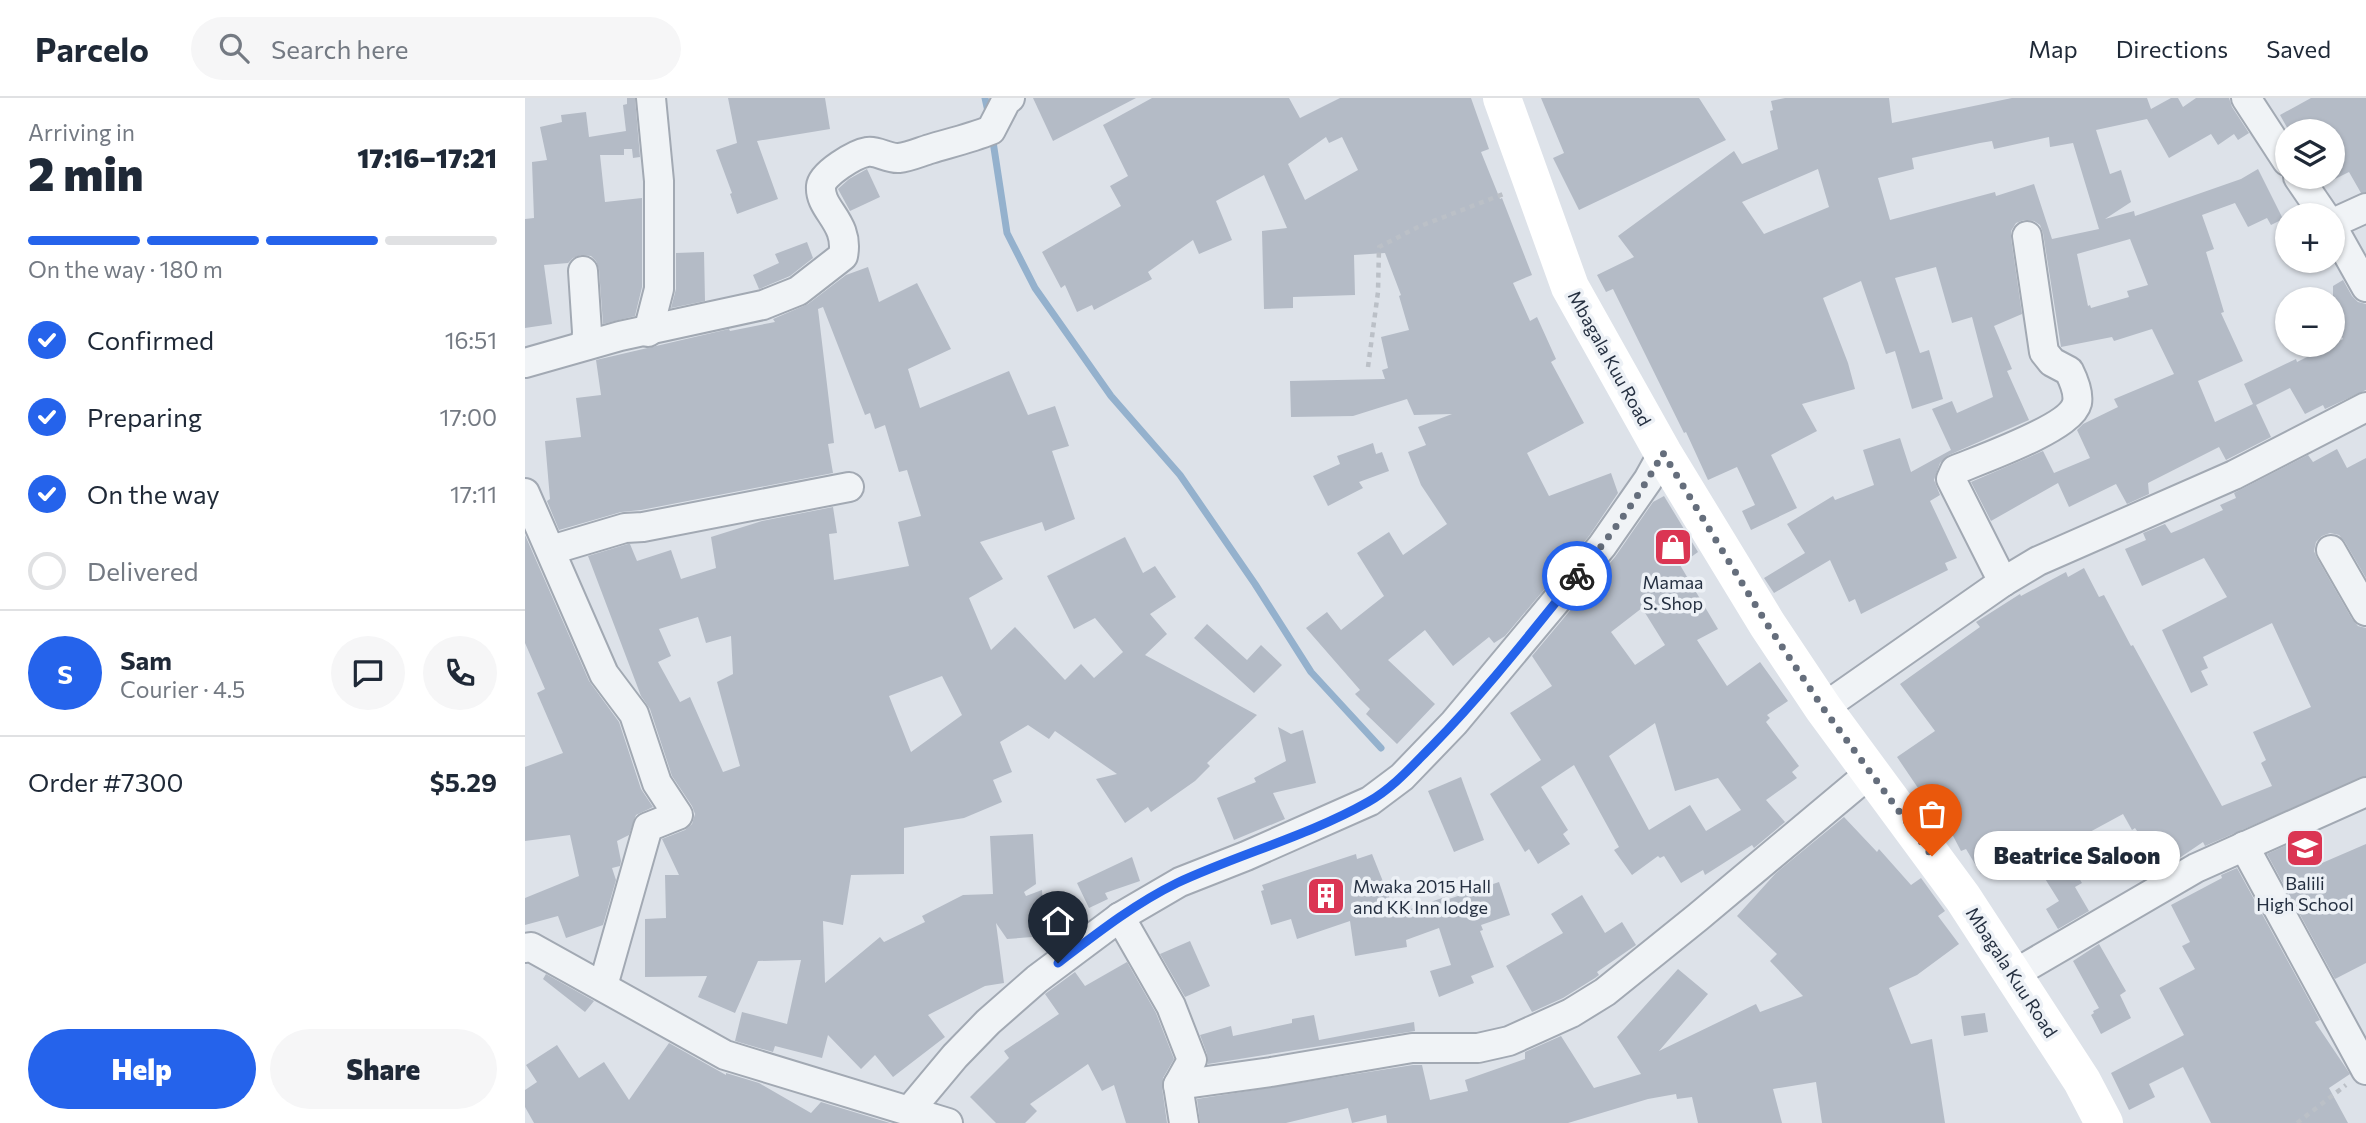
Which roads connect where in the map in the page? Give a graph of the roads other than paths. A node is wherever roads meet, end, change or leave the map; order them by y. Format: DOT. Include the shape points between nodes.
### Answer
graph roads {
  1 [pos="651,98"];
  2 [pos="1010,98"];
  3 [pos="1502,98"];
  4 [pos="2246,98"];
  5 [pos="2275,142"];
  6 [pos="2366,208"];
  7 [pos="2345,218"];
  8 [pos="2027,236"];
  9 [pos="2345,249"];
  10 [pos="583,271"];
  11 [pos="2366,287"];
  12 [pos="647,332"];
  13 [pos="586,345"];
  14 [pos="525,363"];
  15 [pos="2366,407"];
  16 [pos="1663,453"];
  17 [pos="849,487"];
  18 [pos="525,493"];
  19 [pos="551,550"];
  20 [pos="2331,551"];
  21 [pos="2003,582"];
  22 [pos="2365,608"];
  23 [pos="1823,708"];
  24 [pos="1870,772"];
  25 [pos="2366,792"];
  26 [pos="2244,846"];
  27 [pos="1120,917"];
  28 [pos="525,948"];
  29 [pos="2014,974"];
  30 [pos="603,986"];
  31 [pos="2357,1077"];
  32 [pos="1178,1085"];
  33 [pos="926,1118"];
  34 [pos="1184,1123"];
  35 [pos="2104,1123"];
  1 -- 12 [label="street" via="659,181 659,289"];
  2 -- 12 [label="street" via="991,130 984,133 897,158 868,152 827,175 821,189 841,227 843,256 798,291 763,306"];
  3 -- 16 [label="street, Mbagala Kuu Road" via="1570,286"];
  4 -- 5 [label="street"];
  6 -- 7 [label="street"];
  8 -- 21 [label="street" via="2044,352 2069,371 2077,403 2044,433 1955,470 1951,479"];
  9 -- 11 [label="street"];
  10 -- 13 [label="street"];
  12 -- 13 [label="street"];
  13 -- 14 [label="street"];
  15 -- 21 [label="street" via="2234,475 2038,561"];
  16 -- 23 [label="street, Mbagala Kuu Road"];
  16 -- 27 [label="street" via="1602,546 1454,723 1402,776 1361,806 1180,882"];
  17 -- 19 [label="street" via="625,528"];
  18 -- 19 [label="street"];
  19 -- 30 [label="street" via="604,674 634,714 657,783 678,815 648,827"];
  20 -- 22 [label="street"];
  21 -- 23 [label="street"];
  23 -- 24 [label="street, Mbagala Kuu Road"];
  24 -- 29 [label="street, Mbagala Kuu Road"];
  24 -- 32 [label="street" via="1605,992 1571,1013 1509,1041 1478,1048 1412,1048"];
  25 -- 26 [label="street"];
  26 -- 29 [label="street" via="2196,868"];
  26 -- 31 [label="street"];
  27 -- 32 [label="street" via="1171,1006 1192,1060"];
  27 -- 33 [label="street" via="1038,979 955,1056"];
  28 -- 30 [label="street"];
  29 -- 35 [label="street, Mbagala Kuu Road"];
  30 -- 33 [label="street" via="725,1055"];
  32 -- 34 [label="street"];
}
